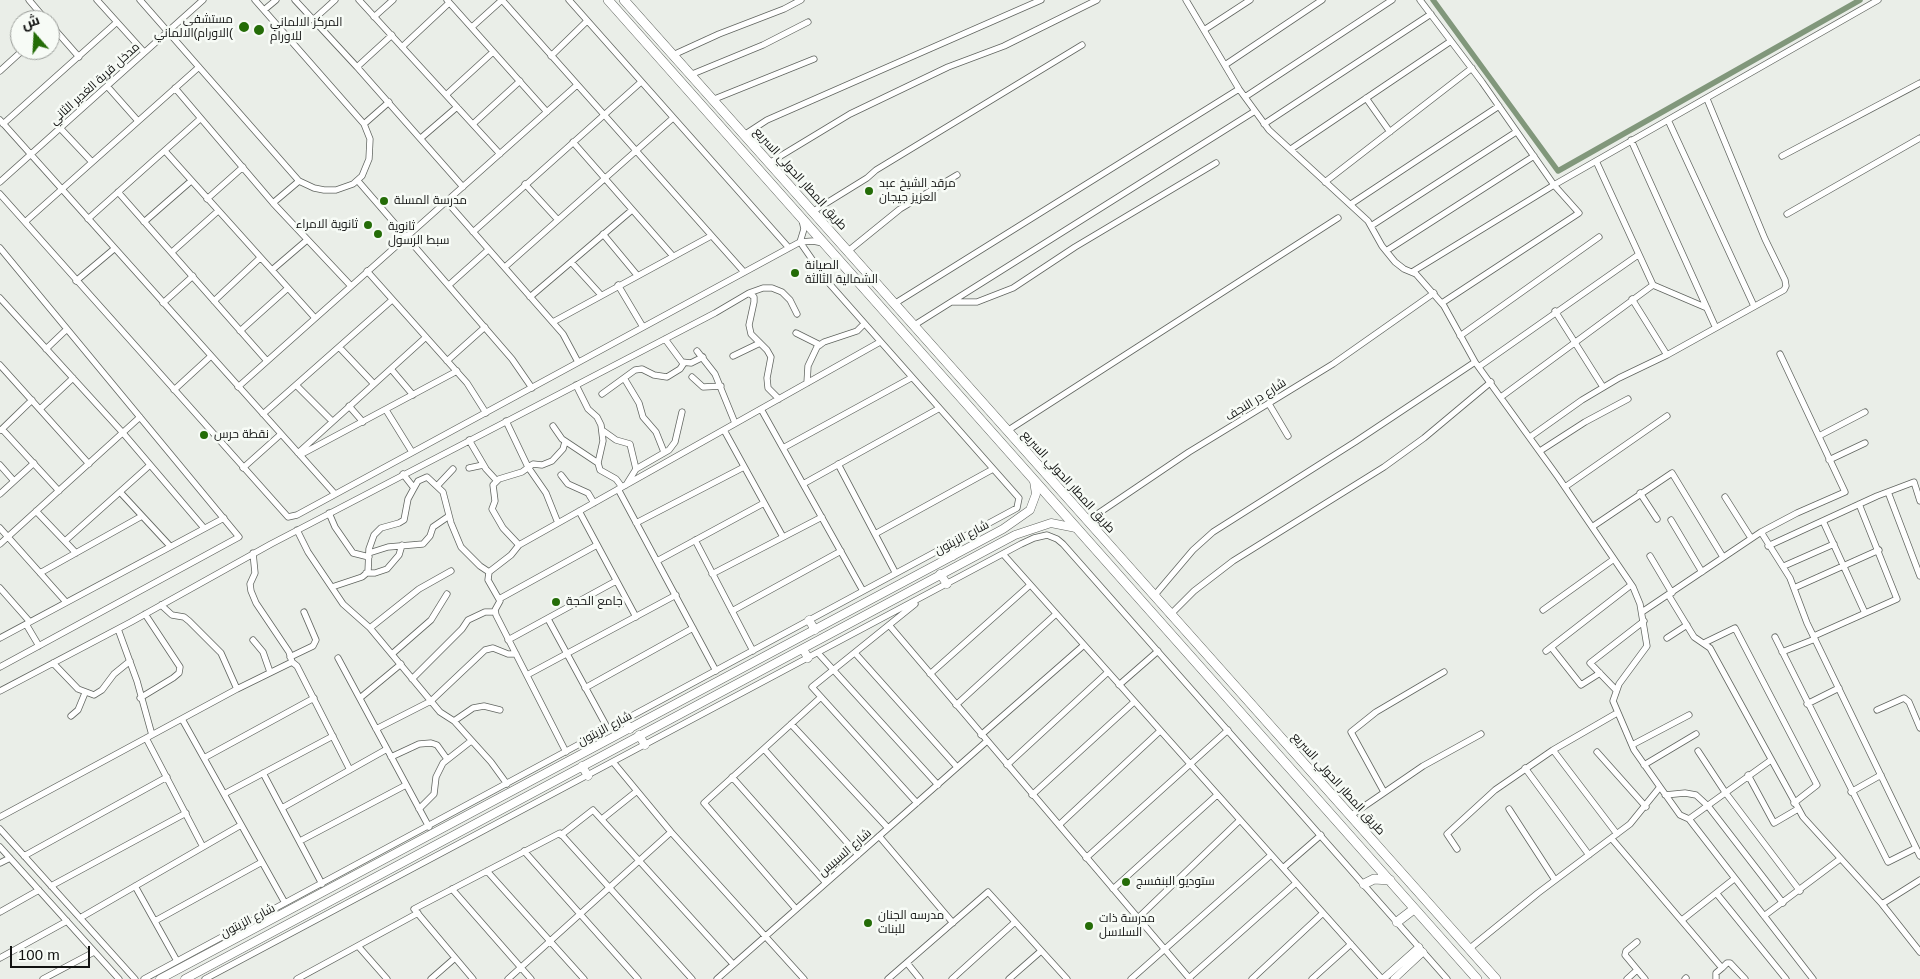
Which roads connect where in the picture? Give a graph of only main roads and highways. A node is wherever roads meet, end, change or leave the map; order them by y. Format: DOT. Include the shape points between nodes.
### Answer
graph roads {
  1 [pos="608,0"];
  2 [pos="624,0"];
  3 [pos="1034,481"];
  4 [pos="1082,531"];
  5 [pos="994,534"];
  6 [pos="999,543"];
  7 [pos="947,545"];
  8 [pos="953,556"];
  9 [pos="940,574"];
  10 [pos="947,584"];
  11 [pos="810,620"];
  12 [pos="815,630"];
  13 [pos="803,648"];
  14 [pos="808,658"];
  15 [pos="730,676"];
  16 [pos="736,685"];
  17 [pos="709,687"];
  18 [pos="714,696"];
  19 [pos="624,720"];
  20 [pos="630,729"];
  21 [pos="639,735"];
  22 [pos="645,745"];
  23 [pos="582,766"];
  24 [pos="588,776"];
  25 [pos="339,874"];
  26 [pos="1390,880"];
  27 [pos="344,883"];
  28 [pos="1364,884"];
  29 [pos="1414,909"];
  30 [pos="276,919"];
  31 [pos="1397,922"];
  32 [pos="282,928"];
  33 [pos="256,930"];
  34 [pos="261,940"];
  35 [pos="212,964"];
  36 [pos="160,979"];
  37 [pos="185,979"];
  38 [pos="198,979"];
  39 [pos="1477,979"];
  40 [pos="1496,979"];
  1 -- 3 [label="highway, طريق المطار الحولي السريع"];
  2 -- 40 [label="highway, طريق المطار الحولي السريع"];
  3 -- 4 [label="highway, طريق المطار الحولي السريع"];
  3 -- 5 [label="main road, شارع الزيتون" via="1036,494 1030,510"];
  4 -- 6 [label="main road, شارع الزيتون" via="1059,523 1044,524"];
  4 -- 26 [label="highway, طريق المطار الحولي السريع"];
  5 -- 6 [label="main road" via="999,537"];
  5 -- 8 [label="main road, شارع الزيتون"];
  6 -- 9 [label="main road, شارع الزيتون"];
  7 -- 8 [label="main road"];
  8 -- 12 [label="main road, شارع الزيتون"];
  9 -- 10 [label="main road"];
  9 -- 13 [label="main road, شارع الزيتون"];
  11 -- 12 [label="main road"];
  12 -- 15 [label="main road, شارع الزيتون"];
  13 -- 14 [label="main road"];
  13 -- 16 [label="main road, شارع الزيتون"];
  15 -- 16 [label="main road" via="730,683"];
  15 -- 17 [label="main road, شارع الزيتون"];
  16 -- 18 [label="main road, شارع الزيتون"];
  17 -- 18 [label="main road" via="714,690"];
  17 -- 20 [label="main road, شارع الزيتون"];
  18 -- 21 [label="main road, شارع الزيتون"];
  19 -- 20 [label="main road"];
  20 -- 27 [label="main road, شارع الزيتون"];
  21 -- 22 [label="main road"];
  21 -- 23 [label="main road, شارع الزيتون"];
  23 -- 24 [label="main road"];
  23 -- 32 [label="main road, شارع الزيتون"];
  25 -- 27 [label="main road"];
  26 -- 28 [label="highway" via="1374,879"];
  26 -- 29 [label="highway, طريق المطار الحولي السريع"];
  27 -- 30 [label="main road, شارع الزيتون"];
  29 -- 31 [label="highway"];
  29 -- 39 [label="highway, طريق المطار الحولي السريع"];
  30 -- 32 [label="main road" via="275,924"];
  30 -- 33 [label="main road, شارع الزيتون"];
  32 -- 34 [label="main road, شارع الزيتون"];
  33 -- 34 [label="main road" via="263,934"];
  33 -- 36 [label="main road, شارع الزيتون" via="190,959"];
  34 -- 35 [label="main road, شارع الزيتون"];
  35 -- 37 [label="main road, شارع الزيتون"];
  35 -- 38 [label="main road"];
}
